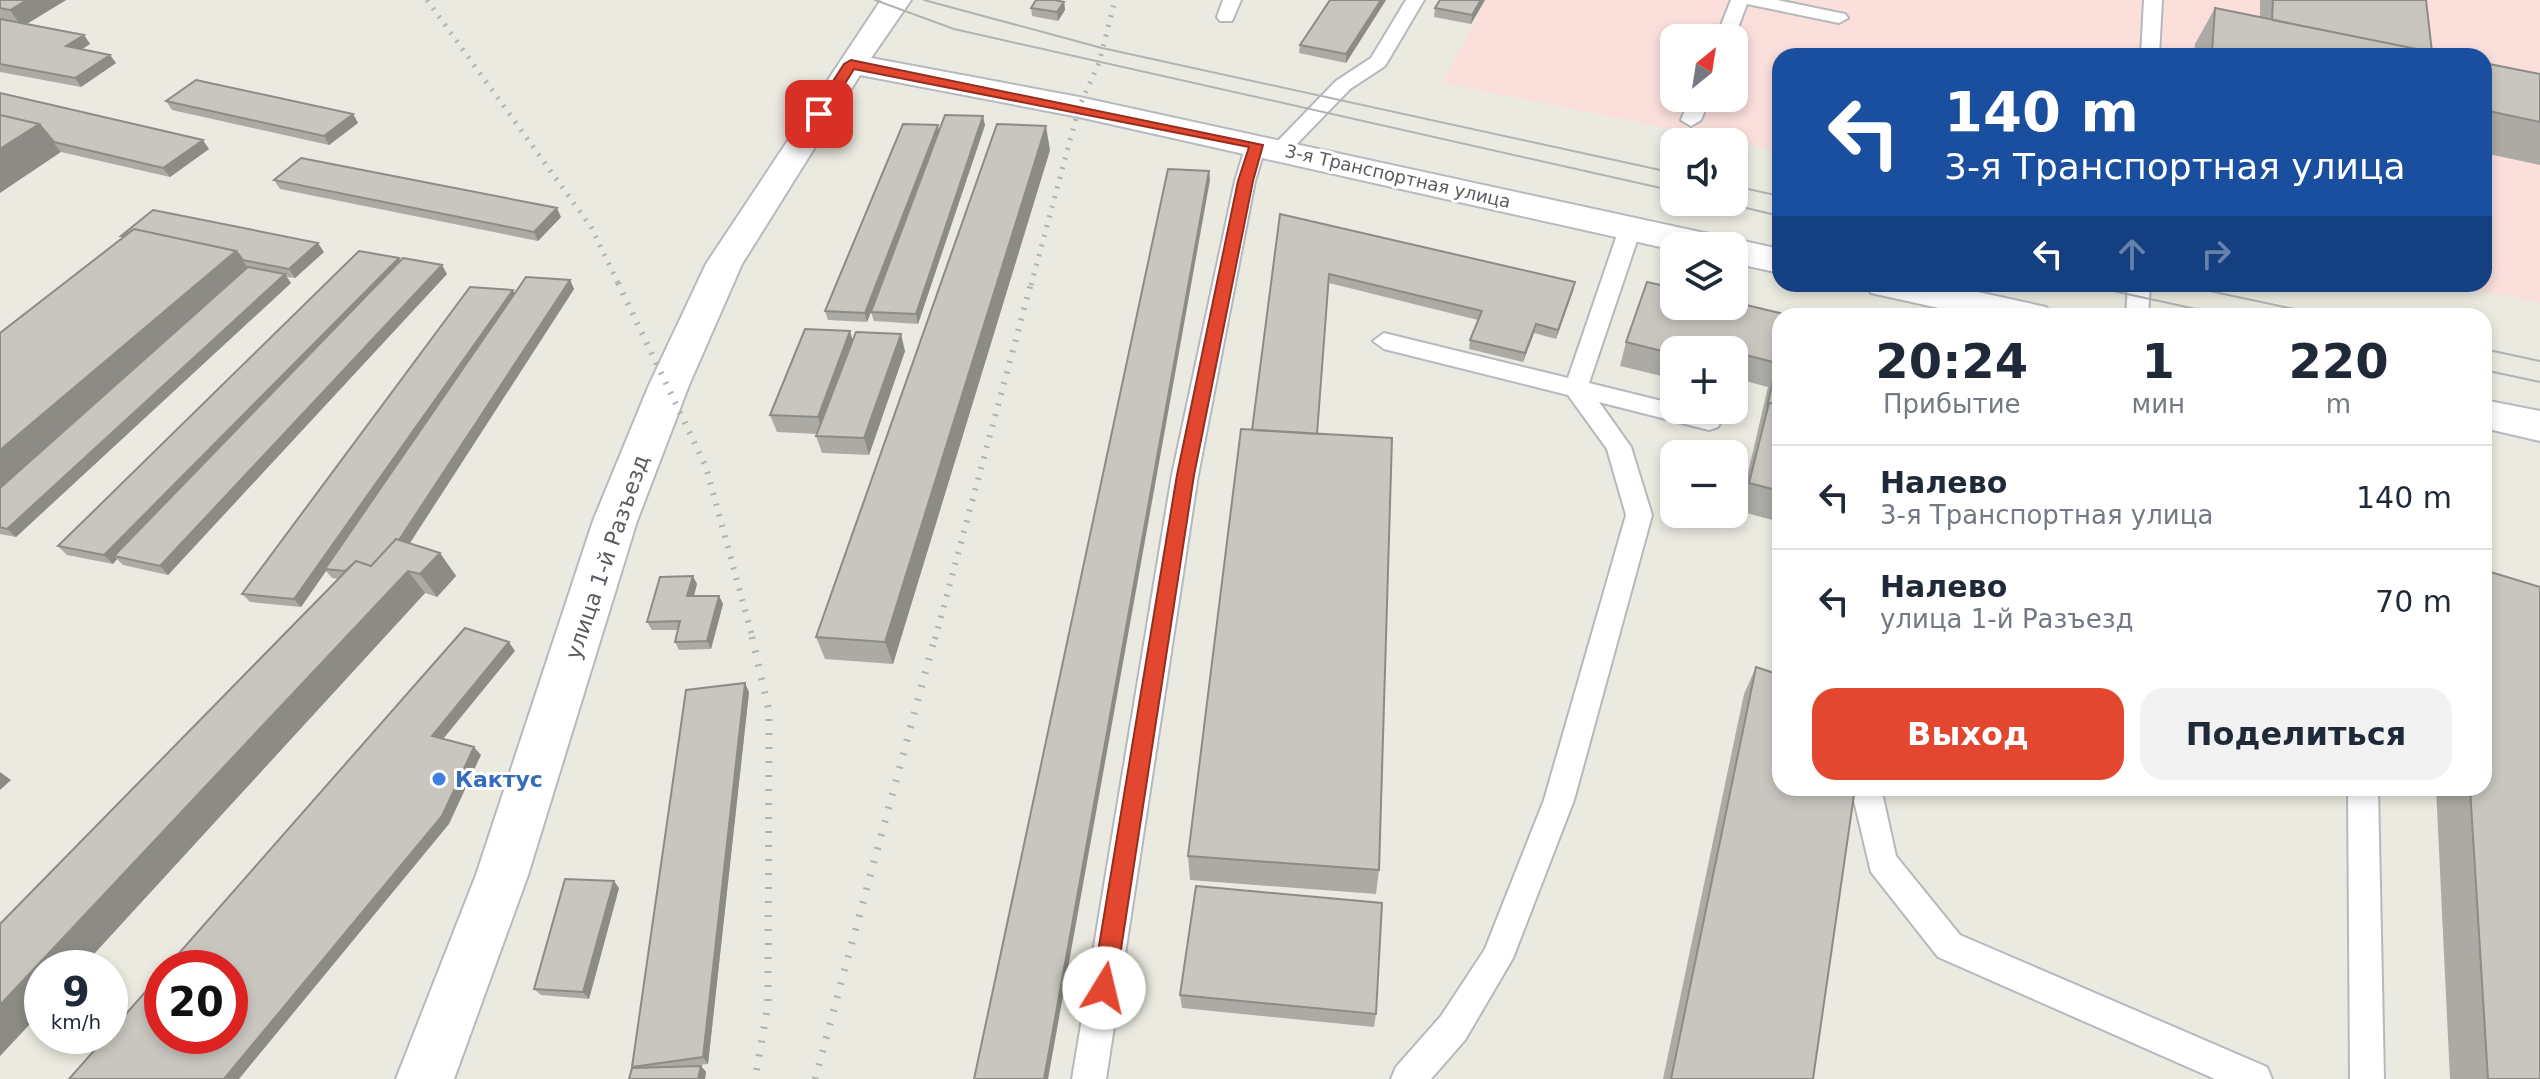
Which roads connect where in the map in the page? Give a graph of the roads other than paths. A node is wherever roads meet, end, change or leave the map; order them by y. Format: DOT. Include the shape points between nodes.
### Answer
graph roads {
  1 [pos="896,0"];
  2 [pos="1415,0"];
  3 [pos="1740,0"];
  4 [pos="1751,0"];
  5 [pos="2153,0"];
  6 [pos="1839,18"];
  7 [pos="1731,24"];
  8 [pos="2150,48"];
  9 [pos="851,64"];
  10 [pos="1694,112"];
  11 [pos="1691,120"];
  12 [pos="1268,147"];
  13 [pos="1630,229"];
  14 [pos="1660,235"];
  15 [pos="1748,254"];
  16 [pos="1772,259"];
  17 [pos="1921,292"];
  18 [pos="1996,308"];
  19 [pos="1384,341"];
  20 [pos="1576,388"];
  21 [pos="1660,409"];
  22 [pos="2492,416"];
  23 [pos="2540,426"];
  24 [pos="1868,796"];
  25 [pos="2363,796"];
  26 [pos="425,1079"];
  27 [pos="1089,1079"];
  28 [pos="1408,1079"];
  29 [pos="2255,1079"];
  30 [pos="2367,1079"];
  1 -- 9 [label="main road, улица 1-й Разъезд"];
  2 -- 12 [label="lane" via="1378,62"];
  3 -- 7 [label="lane"];
  4 -- 6 [label="lane"];
  5 -- 8 [label="lane"];
  9 -- 12 [label="main road, 3-я Транспортная улица"];
  9 -- 26 [label="main road, улица 1-й Разъезд" via="724,264 669,385 615,521 502,875"];
  10 -- 11 [label="lane"];
  12 -- 13 [label="main road, 3-я Транспортная улица"];
  12 -- 27 [label="lane" via="1245,181 1185,475"];
  13 -- 14 [label="main road, 3-я Транспортная улица"];
  13 -- 20 [label="lane"];
  15 -- 16 [label="main road"];
  17 -- 18 [label="main road"];
  19 -- 20 [label="lane"];
  20 -- 21 [label="lane"];
  20 -- 28 [label="lane" via="1619,447 1639,515 1559,800 1497,958 1453,1028"];
  22 -- 23 [label="main road"];
  24 -- 29 [label="lane" via="1882,862 1949,946"];
  25 -- 30 [label="lane"];
}
